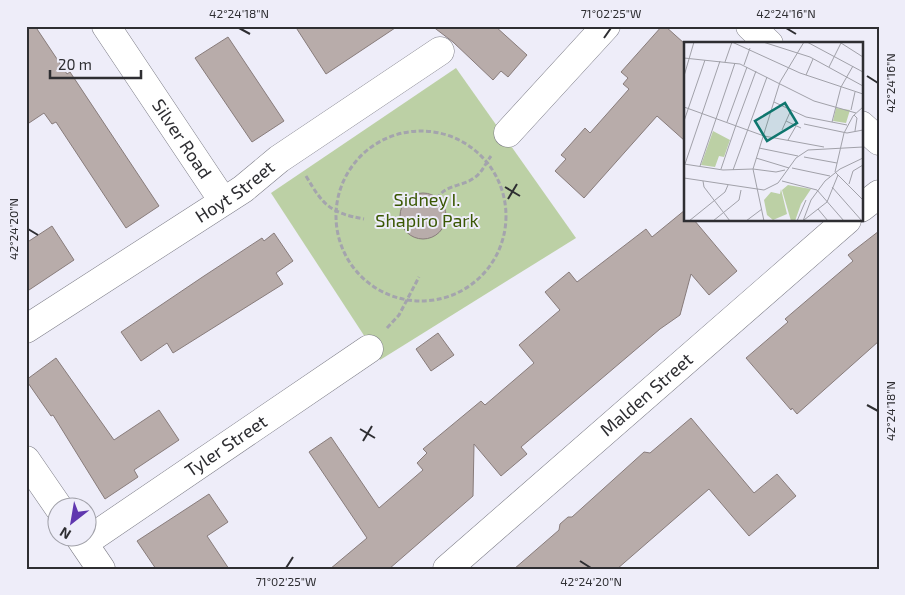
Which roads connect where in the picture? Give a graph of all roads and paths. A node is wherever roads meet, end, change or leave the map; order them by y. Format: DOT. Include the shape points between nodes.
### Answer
graph roads {
  1 [pos="106,26"];
  2 [pos="606,26"];
  3 [pos="750,26"];
  4 [pos="767,42"];
  5 [pos="440,50"];
  6 [pos="862,126"];
  7 [pos="508,133"];
  8 [pos="879,141"];
  9 [pos="487,162"];
  10 [pos="301,169"];
  11 [pos="879,194"];
  12 [pos="438,199"];
  13 [pos="223,201"];
  14 [pos="862,207"];
  15 [pos="337,212"];
  16 [pos="364,219"];
  17 [pos="846,221"];
  18 [pos="420,277"];
  19 [pos="408,300"];
  20 [pos="26,329"];
  21 [pos="369,349"];
  22 [pos="26,460"];
  23 [pos="52,498"];
  24 [pos="98,529"];
  25 [pos="87,548"];
  26 [pos="101,569"];
  27 [pos="447,569"];
  1 -- 13 [label="street, Silver Road"];
  2 -- 7 [label="street"];
  3 -- 4 [label="street"];
  5 -- 13 [label="street, Hoyt Street"];
  6 -- 8 [label="street"];
  9 -- 12 [label="path" via="472,180 446,189"];
  9 -- 15 [label="path" via="469,145 450,136 429,131 387,138 369,148 354,163 343,182"];
  9 -- 19 [label="path" via="498,178 506,201 501,247 490,267 474,284 454,295 431,301"];
  10 -- 15 [label="path" via="323,204"];
  11 -- 14 [label="street"];
  13 -- 20 [label="street, Hoyt Street"];
  15 -- 16 [label="path"];
  15 -- 19 [label="path" via="341,244 350,263 385,293"];
  17 -- 27 [label="street, Malden Street"];
  18 -- 19 [label="path"];
  21 -- 24 [label="street, Tyler Street"];
  22 -- 23 [label="street"];
  25 -- 26 [label="street"];
}
